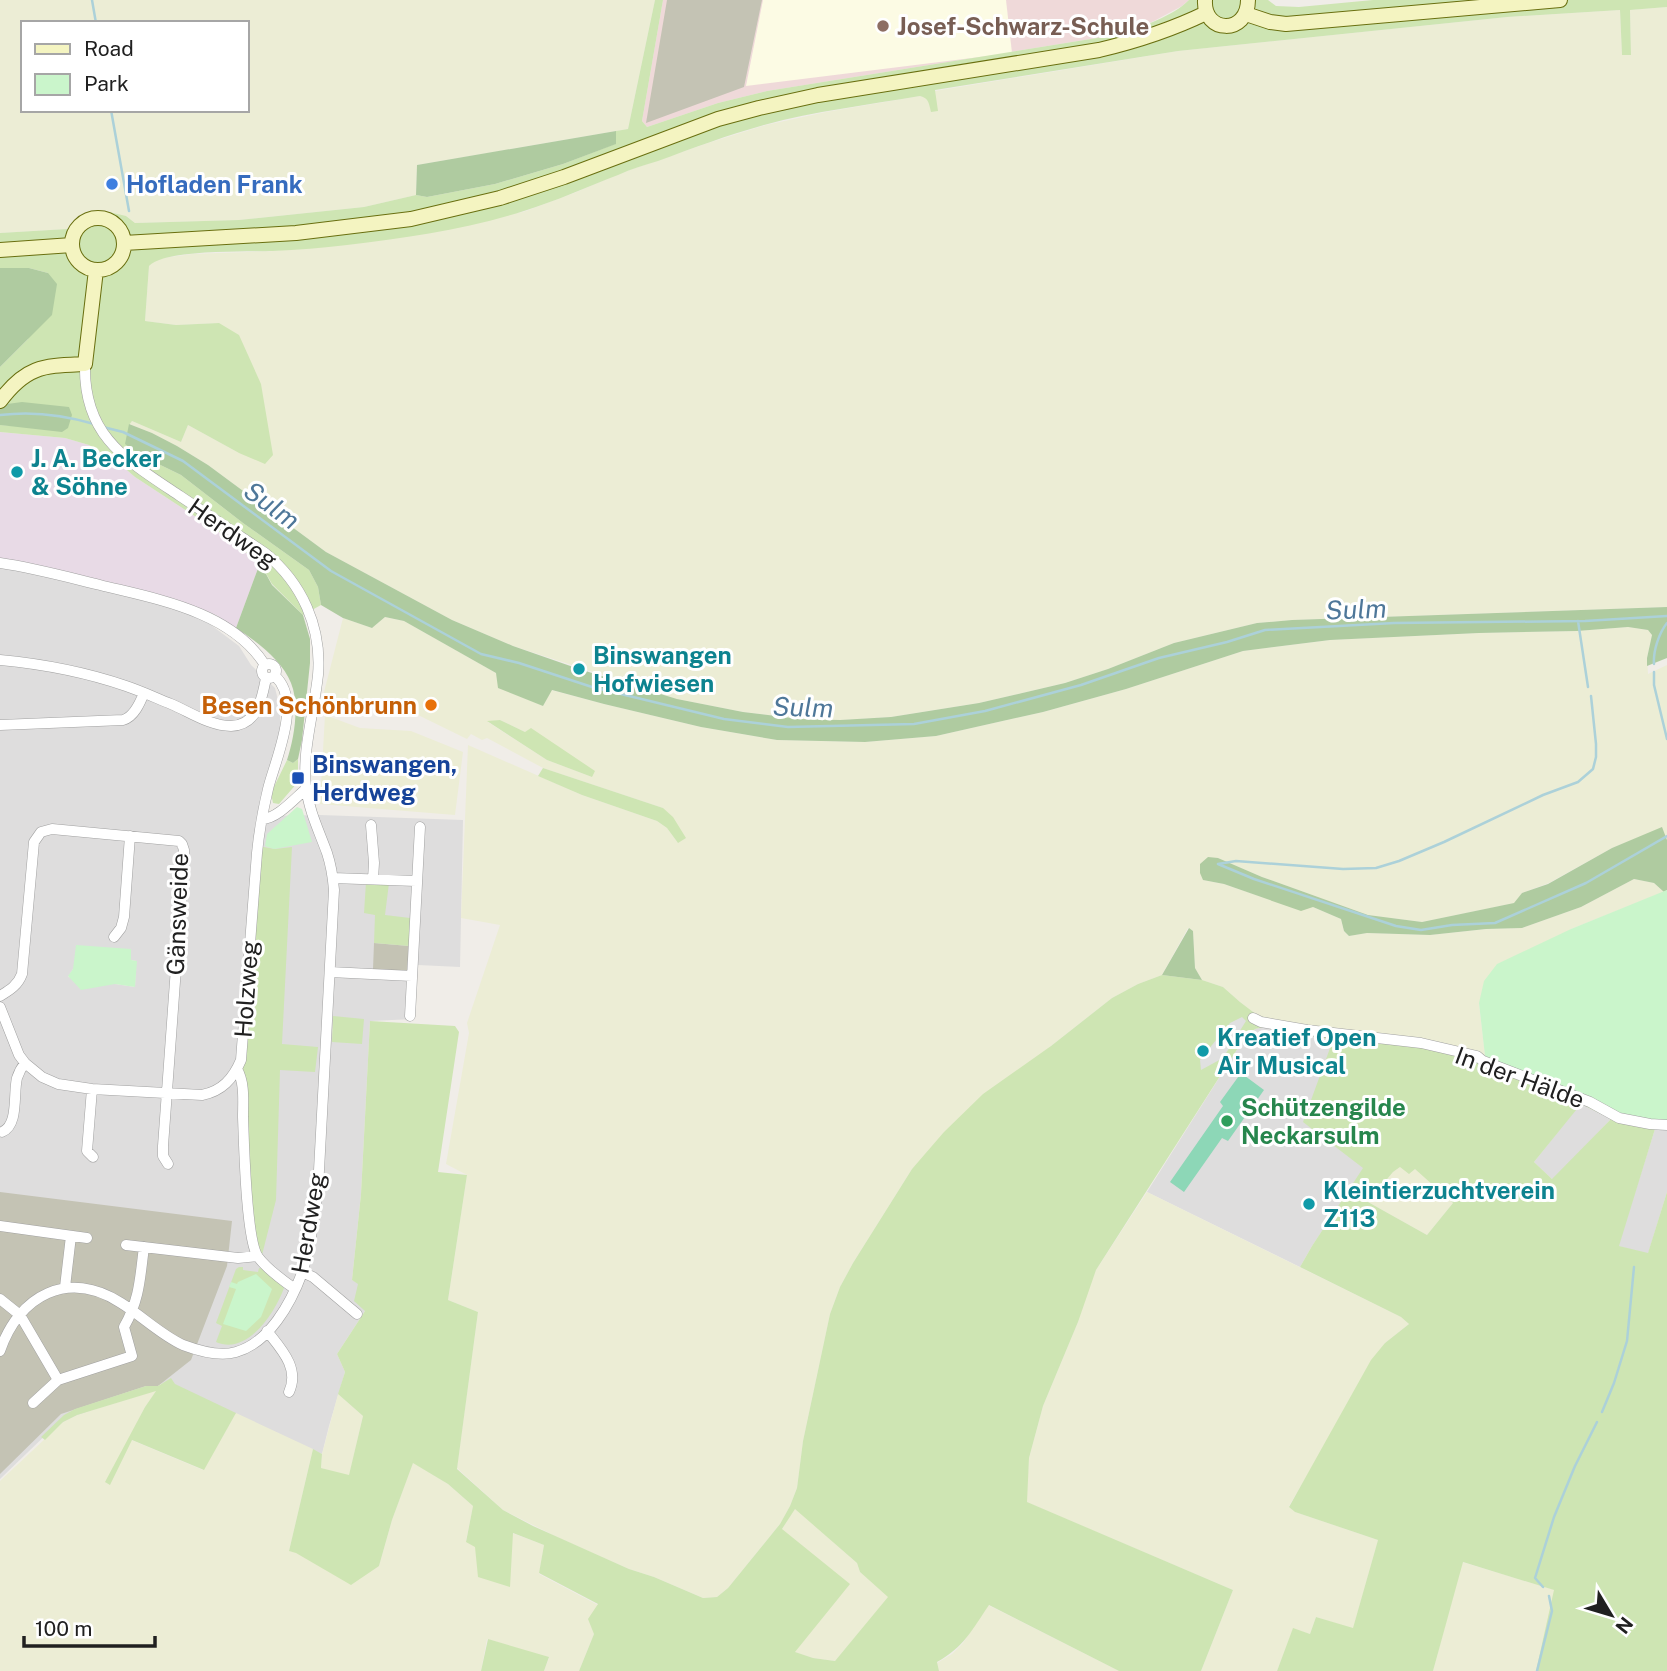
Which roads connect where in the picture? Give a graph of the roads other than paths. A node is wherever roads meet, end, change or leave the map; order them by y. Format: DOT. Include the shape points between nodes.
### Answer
graph roads {
  1 [pos="1560,0"];
  2 [pos="1205,6"];
  3 [pos="1247,7"];
  4 [pos="124,243"];
  5 [pos="72,245"];
  6 [pos="0,250"];
  7 [pos="96,270"];
  8 [pos="85,363"];
  9 [pos="0,401"];
  10 [pos="0,563"];
  11 [pos="0,660"];
  12 [pos="271,677"];
  13 [pos="144,693"];
  14 [pos="0,725"];
  15 [pos="307,788"];
  16 [pos="262,819"];
  17 [pos="371,825"];
  18 [pos="420,827"];
  19 [pos="130,836"];
  20 [pos="333,878"];
  21 [pos="373,879"];
  22 [pos="416,881"];
  23 [pos="114,937"];
  24 [pos="330,971"];
  25 [pos="412,976"];
  26 [pos="0,996"];
  27 [pos="0,1007"];
  28 [pos="410,1016"];
  29 [pos="1253,1018"];
  30 [pos="25,1063"];
  31 [pos="237,1069"];
  32 [pos="92,1089"];
  33 [pos="166,1094"];
  34 [pos="1667,1125"];
  35 [pos="2,1132"];
  36 [pos="93,1157"];
  37 [pos="168,1164"];
  38 [pos="0,1226"];
  39 [pos="71,1236"];
  40 [pos="87,1238"];
  41 [pos="125,1245"];
  42 [pos="144,1247"];
  43 [pos="257,1256"];
  44 [pos="302,1272"];
  45 [pos="65,1287"];
  46 [pos="295,1289"];
  47 [pos="0,1299"];
  48 [pos="133,1311"];
  49 [pos="357,1314"];
  50 [pos="20,1315"];
  51 [pos="267,1331"];
  52 [pos="0,1351"];
  53 [pos="58,1380"];
  54 [pos="289,1392"];
  55 [pos="33,1403"];
  1 -- 3 [label="main road" via="1286,24 1270,22"];
  2 -- 3 [label="main road" via="1213,22 1223,26 1239,22"];
  2 -- 4 [label="main road" via="1178,26 1099,50 759,108 510,195 411,219 296,233"];
  4 -- 5 [label="main road" via="114,223 98,218 77,229"];
  4 -- 7 [label="main road" via="117,262"];
  5 -- 6 [label="main road"];
  5 -- 7 [label="main road" via="82,264"];
  7 -- 8 [label="main road, Herdweg"];
  8 -- 9 [label="main road" via="35,369"];
  8 -- 15 [label="street, Herdweg" via="86,392 104,436 141,470 279,564 308,607 318,675 306,748"];
  10 -- 12 [label="street, Holzweg" via="202,614 254,650 265,665 275,666 277,672"];
  11 -- 13 [label="street" via="87,674"];
  12 -- 13 [label="street" via="260,706 248,720 231,726 205,720"];
  12 -- 16 [label="street, Holzweg" via="280,680 288,714"];
  13 -- 14 [label="street" via="133,714 123,720"];
  15 -- 16 [label="street" via="274,816"];
  15 -- 20 [label="street, Herdweg"];
  16 -- 31 [label="street, Holzweg"];
  17 -- 21 [label="street"];
  18 -- 22 [label="street"];
  19 -- 23 [label="street" via="124,917"];
  19 -- 26 [label="street, Gänsweide" via="41,832 34,842 22,974"];
  19 -- 33 [label="street, Gänsweide" via="179,841 184,849"];
  20 -- 21 [label="street"];
  20 -- 24 [label="street, Herdweg"];
  21 -- 22 [label="street"];
  22 -- 25 [label="street"];
  24 -- 25 [label="street"];
  24 -- 44 [label="street, Herdweg" via="318,1189"];
  25 -- 28 [label="street"];
  27 -- 30 [label="street"];
  29 -- 34 [label="street, In der Hälde" via="1477,1056 1619,1118"];
  30 -- 32 [label="street" via="58,1084"];
  30 -- 35 [label="street" via="18,1076 12,1122"];
  31 -- 33 [label="street" via="213,1093"];
  31 -- 43 [label="street, Holzweg" via="243,1088 249,1215"];
  32 -- 33 [label="street"];
  32 -- 36 [label="street" via="87,1151"];
  33 -- 37 [label="street" via="163,1156"];
  38 -- 39 [label="street"];
  39 -- 40 [label="street"];
  39 -- 45 [label="street"];
  41 -- 42 [label="street"];
  42 -- 43 [label="street" via="238,1258"];
  42 -- 48 [label="street"];
  43 -- 46 [label="street"];
  44 -- 46 [label="street, Herdweg"];
  44 -- 49 [label="street"];
  45 -- 48 [label="street, Herdweg" via="101,1293"];
  45 -- 50 [label="street" via="43,1294"];
  46 -- 51 [label="street, Herdweg"];
  47 -- 50 [label="street"];
  48 -- 51 [label="street, Herdweg" via="181,1344 213,1353 236,1352"];
  48 -- 53 [label="street" via="124,1327 132,1356"];
  50 -- 52 [label="street"];
  50 -- 53 [label="street"];
  51 -- 54 [label="street" via="291,1367"];
  53 -- 55 [label="street"];
}
